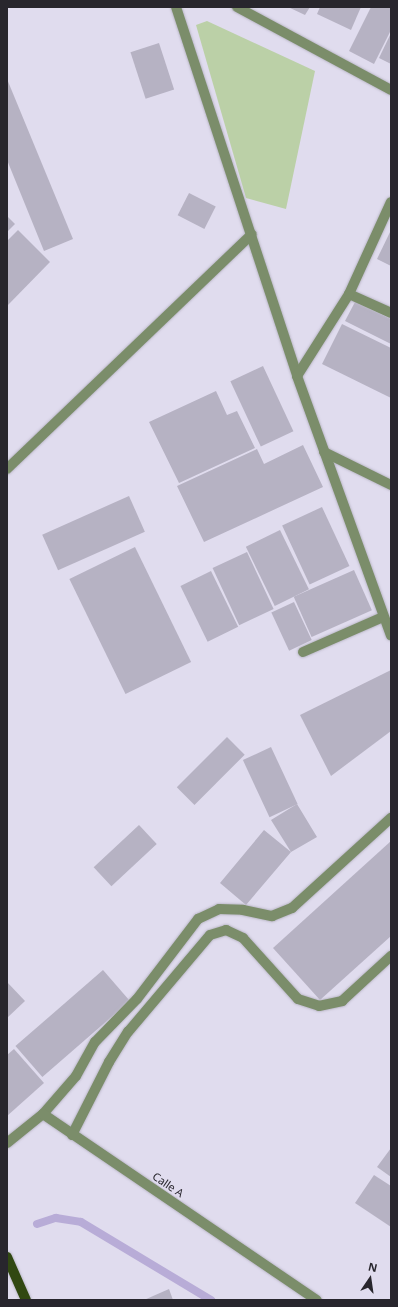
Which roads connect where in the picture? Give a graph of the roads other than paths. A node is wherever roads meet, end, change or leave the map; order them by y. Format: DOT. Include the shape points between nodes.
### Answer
graph roads {
  1 [pos="176,7"];
  2 [pos="237,7"];
  3 [pos="391,90"];
  4 [pos="391,202"];
  5 [pos="252,234"];
  6 [pos="348,294"];
  7 [pos="391,313"];
  8 [pos="297,376"];
  9 [pos="324,452"];
  10 [pos="7,469"];
  11 [pos="391,485"];
  12 [pos="383,617"];
  13 [pos="391,636"];
  14 [pos="303,652"];
  15 [pos="391,818"];
  16 [pos="391,956"];
  17 [pos="43,1114"];
  18 [pos="72,1135"];
  19 [pos="7,1143"];
  20 [pos="7,1257"];
  21 [pos="26,1300"];
  22 [pos="317,1300"];
  1 -- 5 [label="street"];
  2 -- 3 [label="street"];
  4 -- 6 [label="street"];
  5 -- 8 [label="street"];
  5 -- 10 [label="street"];
  6 -- 7 [label="street"];
  6 -- 8 [label="street"];
  8 -- 9 [label="street"];
  9 -- 11 [label="street"];
  9 -- 12 [label="street"];
  12 -- 13 [label="street"];
  12 -- 14 [label="street"];
  15 -- 17 [label="street" via="292,908 272,916 244,910 219,909 198,919 137,999 95,1042 76,1076"];
  16 -- 18 [label="street" via="342,1001 319,1006 298,999 243,938 226,930 210,935 128,1032 109,1062"];
  17 -- 18 [label="street, Calle A"];
  17 -- 19 [label="street"];
  18 -- 22 [label="street, Calle A"];
  20 -- 21 [label="main road"];
}
